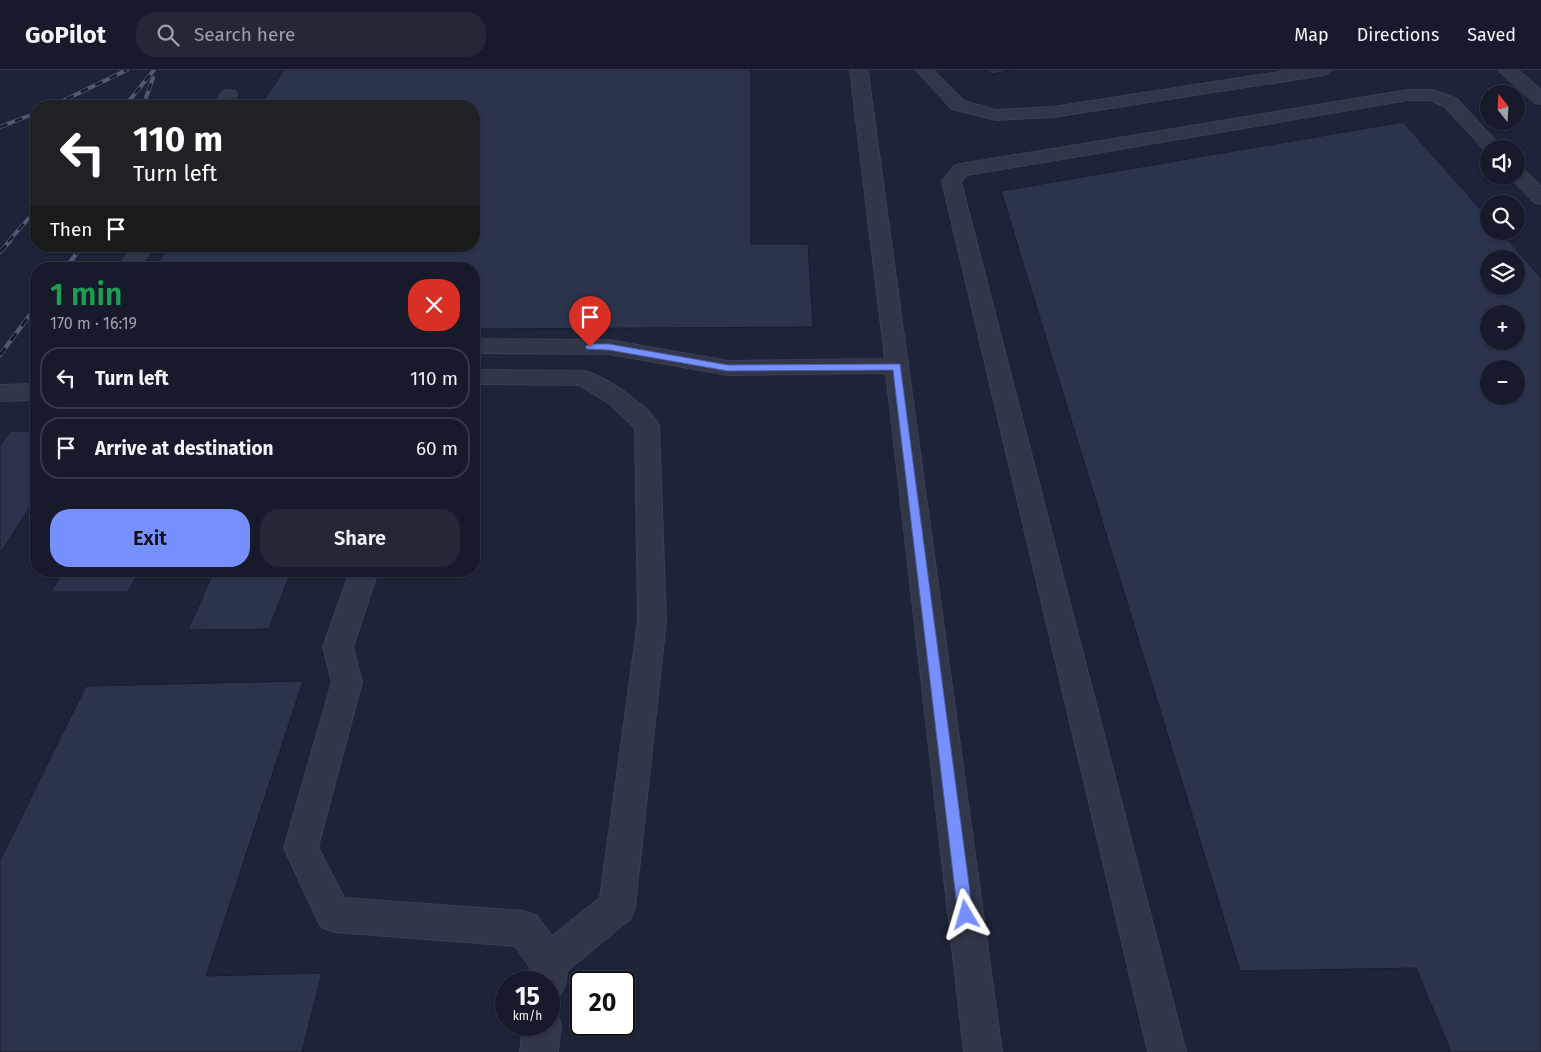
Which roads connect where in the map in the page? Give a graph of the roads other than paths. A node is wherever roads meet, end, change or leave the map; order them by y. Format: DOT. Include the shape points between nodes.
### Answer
graph roads {
  1 [pos="858,70"];
  2 [pos="924,70"];
  3 [pos="1324,70"];
  4 [pos="1506,70"];
  5 [pos="1541,98"];
  6 [pos="1486,140"];
  7 [pos="1525,182"];
  8 [pos="1541,198"];
  9 [pos="480,346"];
  10 [pos="897,366"];
  11 [pos="480,377"];
  12 [pos="30,392"];
  13 [pos="0,393"];
  14 [pos="362,577"];
  15 [pos="547,971"];
  16 [pos="549,971"];
  17 [pos="541,1036"];
  18 [pos="539,1052"];
  19 [pos="983,1052"];
  20 [pos="1167,1052"];
  1 -- 10 [label="lane"];
  2 -- 3 [label="lane" via="958,105 996,115 1053,112"];
  4 -- 5 [label="lane"];
  6 -- 20 [label="lane" via="1451,103 1433,95 1408,95 961,170 951,181"];
  7 -- 8 [label="lane"];
  9 -- 10 [label="lane" via="609,347 728,368"];
  10 -- 19 [label="lane"];
  11 -- 16 [label="lane" via="584,378 618,399 647,425 652,621 618,907"];
  12 -- 13 [label="lane"];
  14 -- 15 [label="lane" via="338,646 347,682 301,848 334,914 524,929"];
  17 -- 18 [label="lane"];
}
